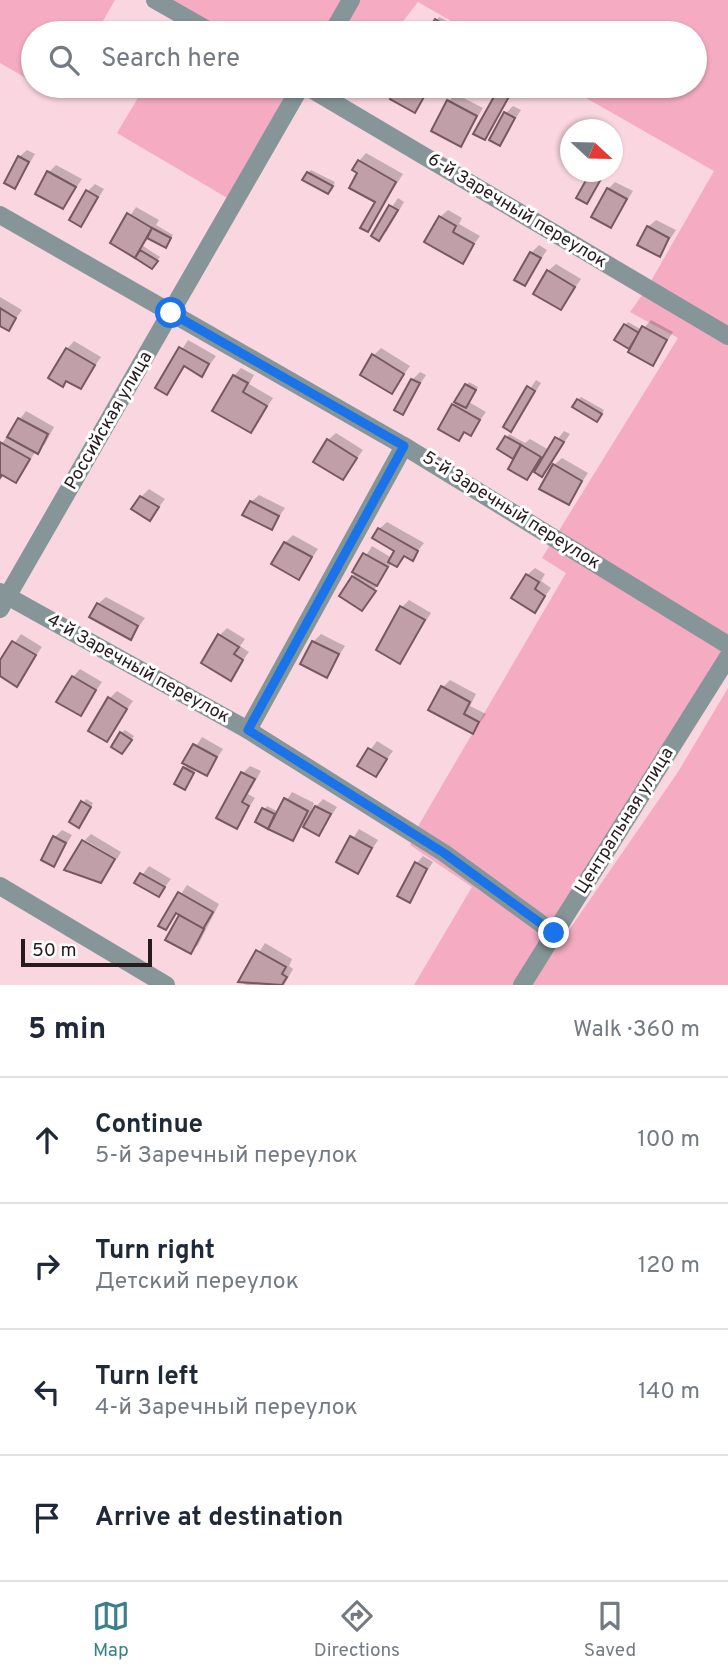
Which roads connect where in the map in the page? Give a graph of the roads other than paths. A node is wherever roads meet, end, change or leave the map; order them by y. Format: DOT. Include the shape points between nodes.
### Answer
graph roads {
  1 [pos="155,0"];
  2 [pos="351,0"];
  3 [pos="193,21"];
  4 [pos="339,21"];
  5 [pos="296,98"];
  6 [pos="323,98"];
  7 [pos="0,215"];
  8 [pos="171,313"];
  9 [pos="728,336"];
  10 [pos="404,446"];
  11 [pos="3,599"];
  12 [pos="728,645"];
  13 [pos="728,657"];
  14 [pos="248,730"];
  15 [pos="0,886"];
  16 [pos="554,933"];
  17 [pos="166,985"];
  18 [pos="522,985"];
  1 -- 3 [label="street"];
  2 -- 4 [label="street"];
  5 -- 8 [label="street, Российская улица"];
  6 -- 9 [label="street, 6-й Заречный переулок"];
  7 -- 8 [label="street, 5-й Заречный переулок"];
  8 -- 10 [label="street, 5-й Заречный переулок"];
  8 -- 11 [label="street, Российская улица"];
  10 -- 12 [label="street, 5-й Заречный переулок"];
  10 -- 14 [label="street"];
  11 -- 14 [label="street, 4-й Заречный переулок"];
  13 -- 16 [label="street, Центральная улица"];
  14 -- 16 [label="street, 4-й Заречный переулок" via="444,853"];
  15 -- 17 [label="street"];
  16 -- 18 [label="street, Центральная улица"];
}
